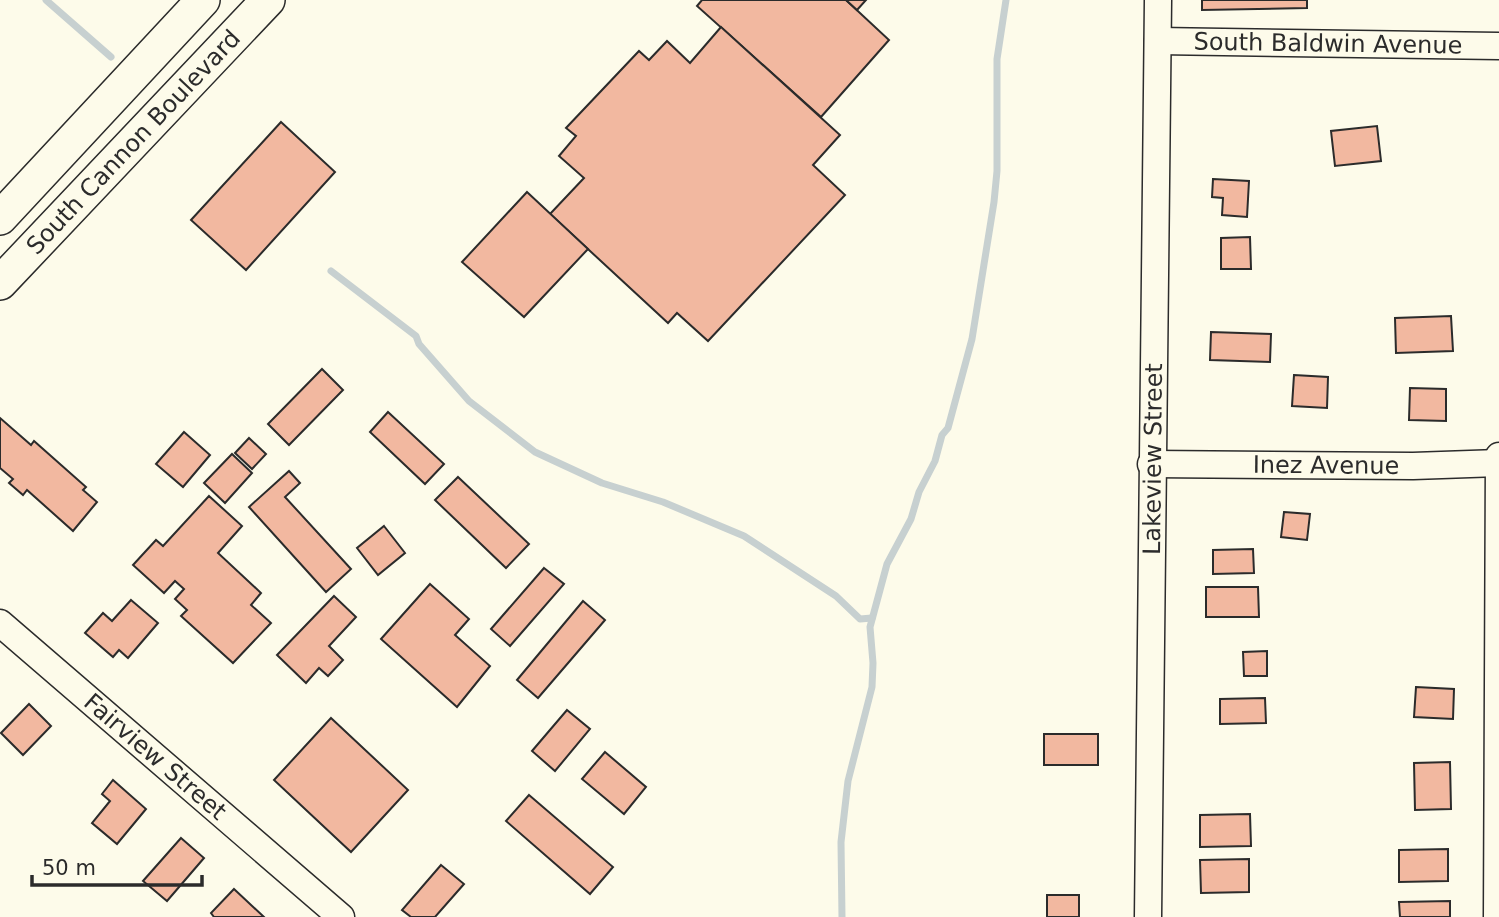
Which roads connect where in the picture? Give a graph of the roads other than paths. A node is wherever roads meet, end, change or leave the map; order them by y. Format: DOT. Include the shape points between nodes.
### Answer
graph roads {
  1 [pos="203,0"];
  2 [pos="268,0"];
  3 [pos="1158,0"];
  4 [pos="1158,41"];
  5 [pos="1499,46"];
  6 [pos="0,218"];
  7 [pos="0,283"];
  8 [pos="1499,456"];
  9 [pos="1152,464"];
  10 [pos="1499,464"];
  11 [pos="0,623"];
  12 [pos="341,917"];
  13 [pos="1147,917"];
  14 [pos="1497,917"];
  1 -- 6 [label="main road, South Cannon Boulevard"];
  2 -- 7 [label="main road, South Cannon Boulevard"];
  3 -- 4 [label="street, Lakeview Street"];
  4 -- 5 [label="street, South Baldwin Avenue"];
  4 -- 9 [label="street, Lakeview Street"];
  8 -- 10 [label="street"];
  9 -- 10 [label="street, Inez Avenue"];
  9 -- 13 [label="street, Lakeview Street"];
  10 -- 14 [label="street"];
  11 -- 12 [label="street, Fairview Street"];
}
